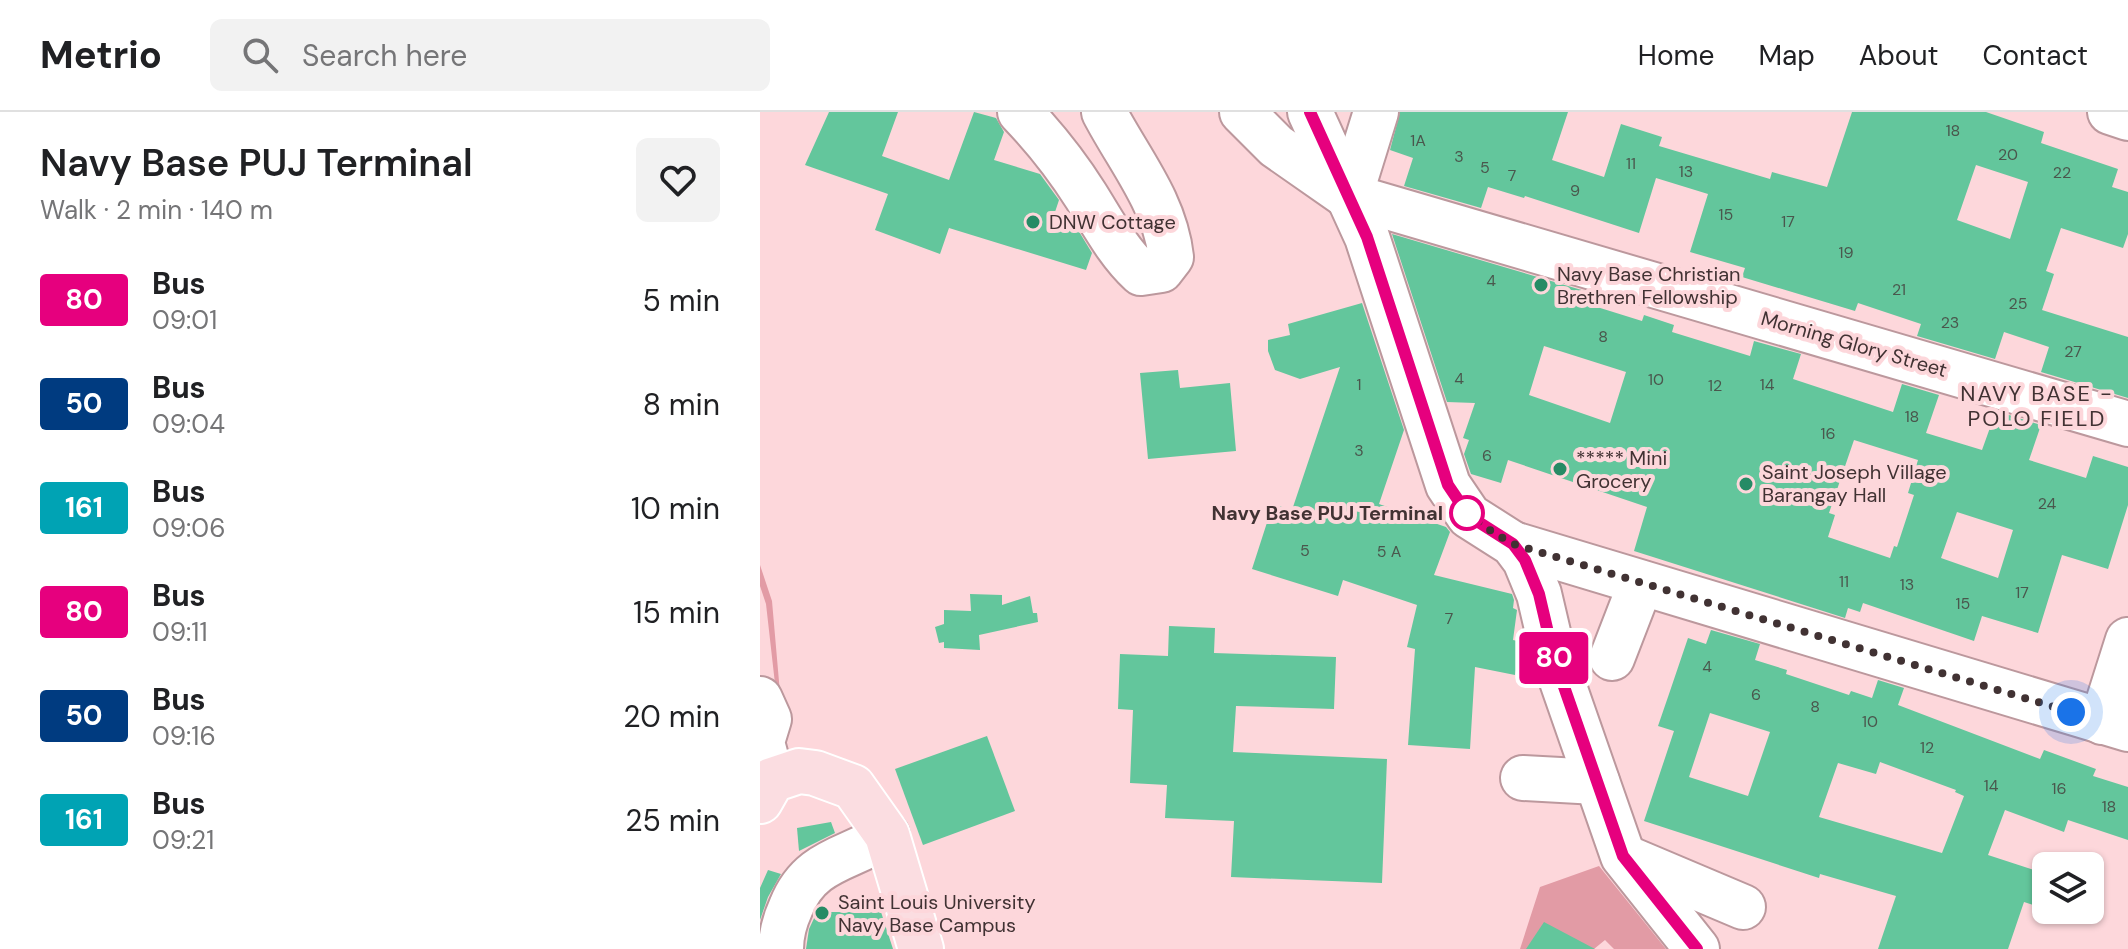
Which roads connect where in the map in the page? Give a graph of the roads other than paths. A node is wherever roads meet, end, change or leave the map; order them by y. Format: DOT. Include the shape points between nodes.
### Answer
graph roads {
  1 [pos="1020,112"];
  2 [pos="1104,112"];
  3 [pos="1242,112"];
  4 [pos="1310,112"];
  5 [pos="1376,112"];
  6 [pos="2110,112"];
  7 [pos="2128,118"];
  8 [pos="1349,197"];
  9 [pos="2128,424"];
  10 [pos="1513,544"];
  11 [pos="1641,583"];
  12 [pos="2128,640"];
  13 [pos="1612,658"];
  14 [pos="760,699"];
  15 [pos="2115,726"];
  16 [pos="763,766"];
  17 [pos="1523,778"];
  18 [pos="1597,782"];
  19 [pos="887,835"];
  20 [pos="1623,856"];
  21 [pos="1743,907"];
  22 [pos="781,949"];
  23 [pos="921,949"];
  24 [pos="1697,949"];
  1 -- 2 [label="street" via="1071,173 1127,260 1141,273 1161,270 1171,257 1169,234"];
  3 -- 8 [label="street" via="1280,149"];
  4 -- 8 [label="street"];
  5 -- 8 [label="street"];
  6 -- 7 [label="street"];
  8 -- 9 [label="street, Morning Glory Street" via="1547,265"];
  8 -- 10 [label="street" via="1367,237 1448,485 1469,516"];
  10 -- 11 [label="street"];
  10 -- 18 [label="street" via="1539,594 1554,658"];
  11 -- 13 [label="street"];
  11 -- 15 [label="street" via="1710,590"];
  12 -- 15 [label="street"];
  14 -- 16 [label="street" via="769,719"];
  16 -- 19 [label="main road" via="815,773 853,787"];
  17 -- 18 [label="street"];
  18 -- 20 [label="street"];
  19 -- 22 [label="street" via="817,869 798,888"];
  19 -- 23 [label="main road"];
  20 -- 21 [label="street"];
  20 -- 24 [label="street"];
}
